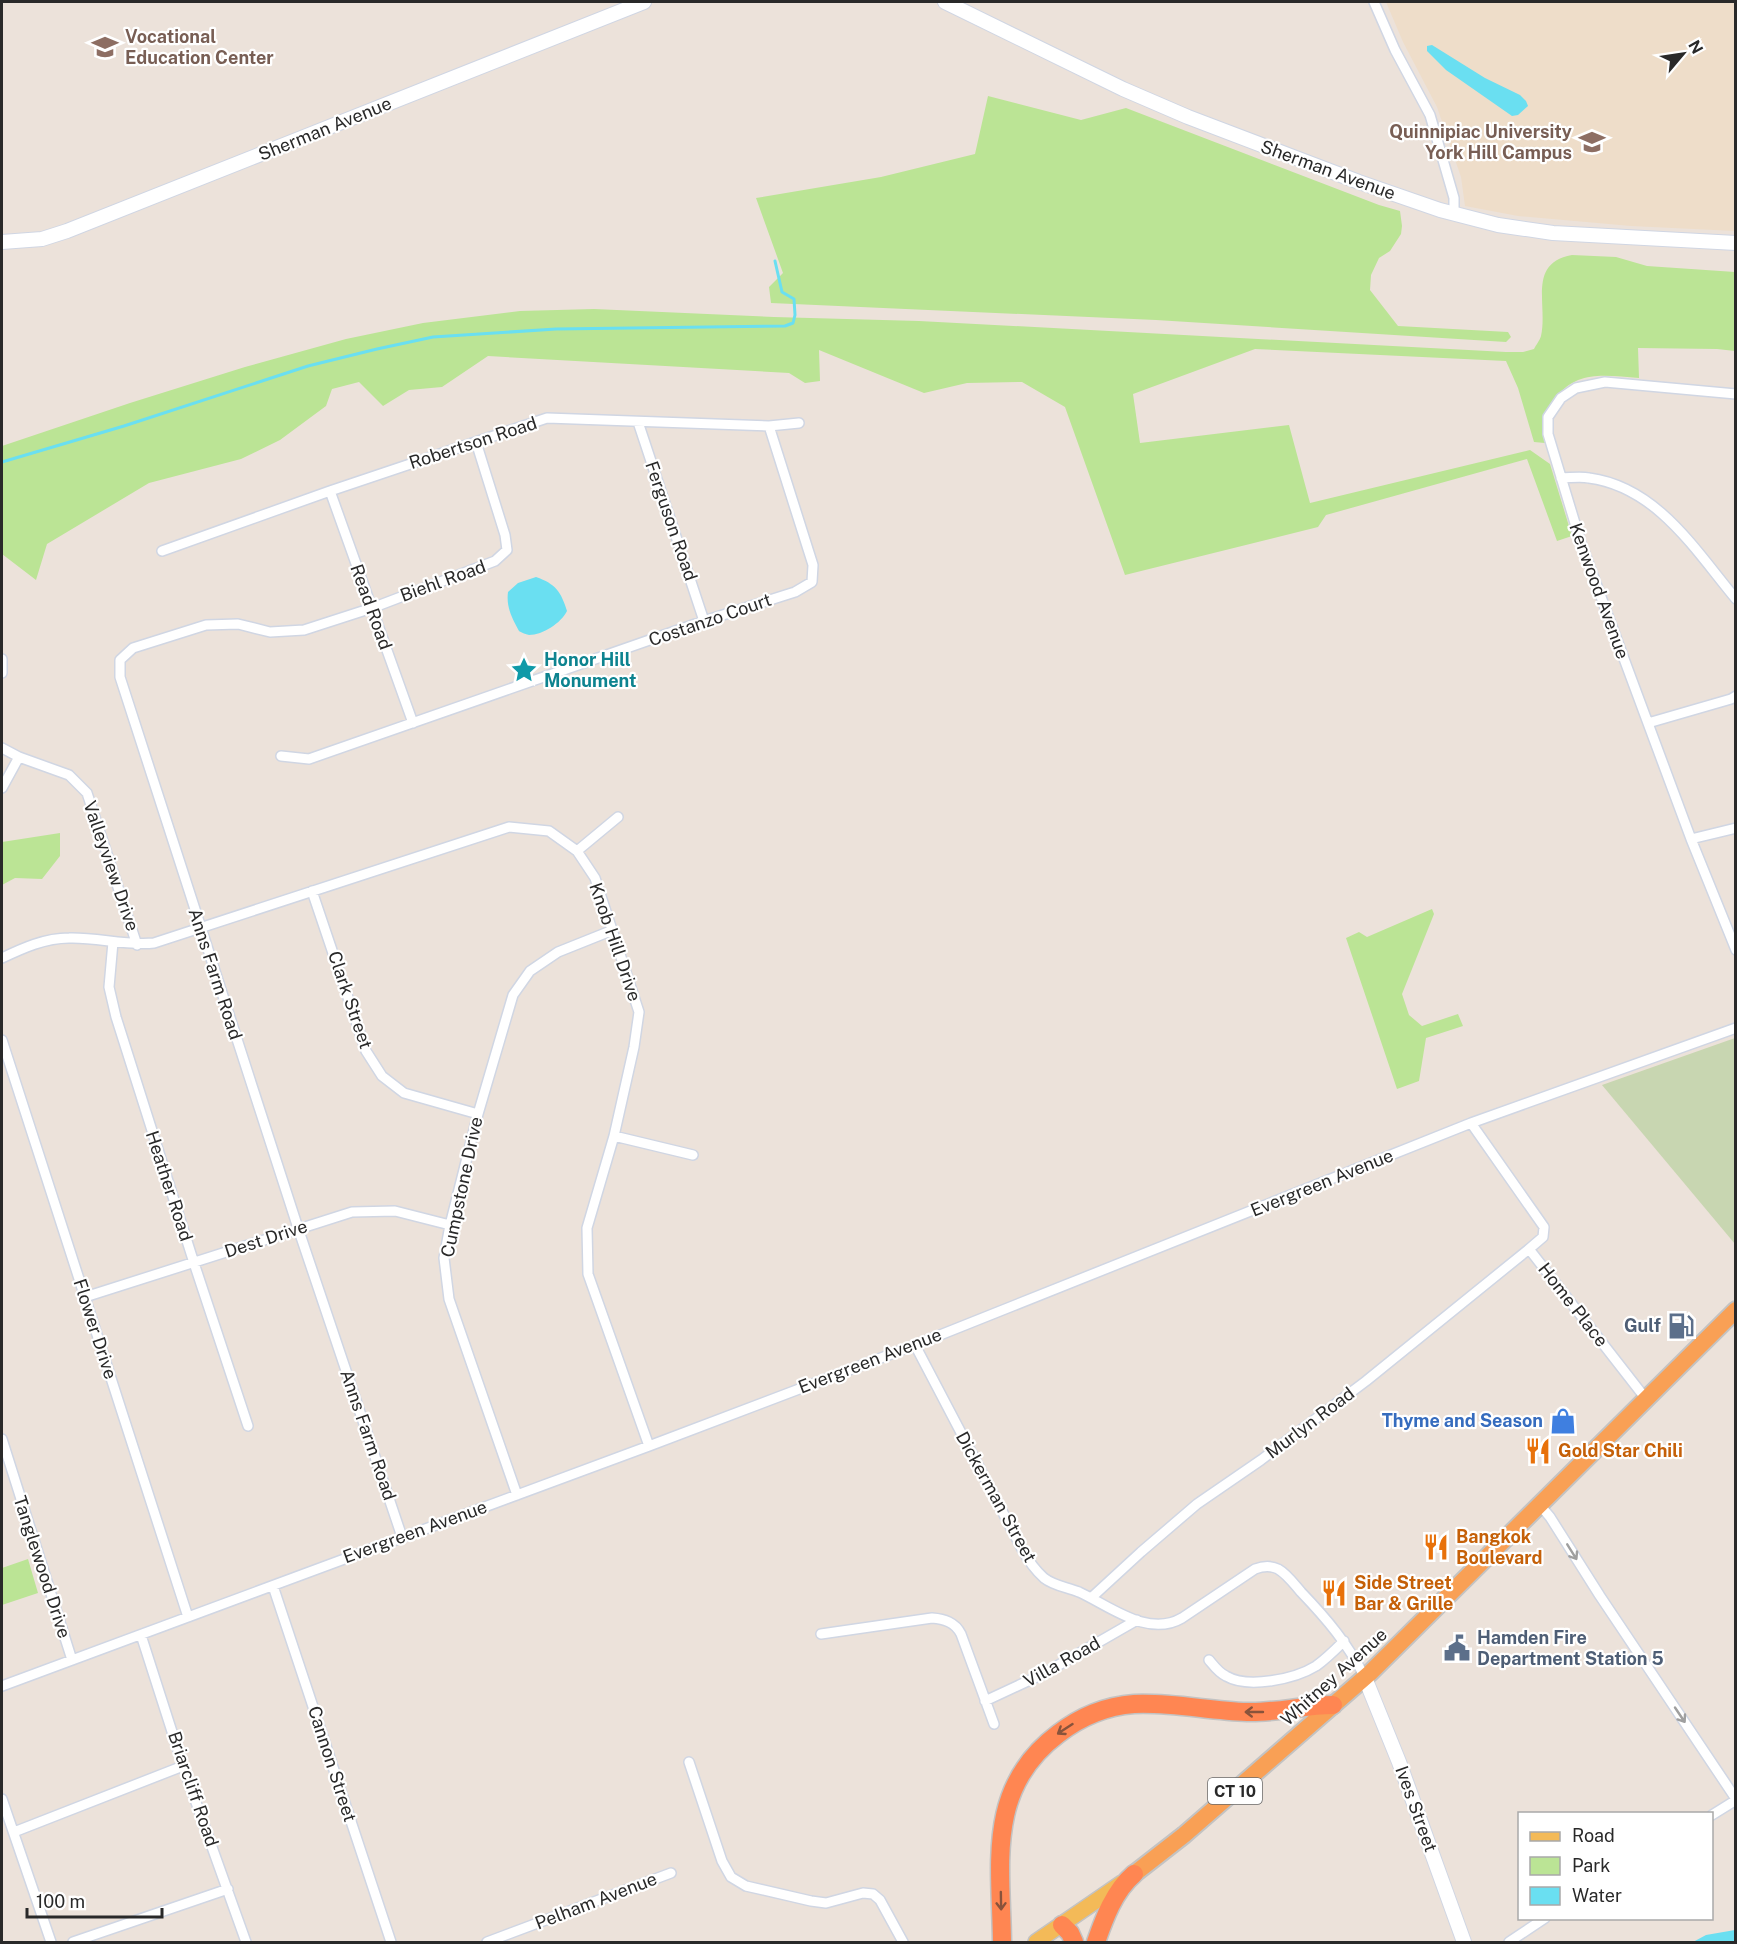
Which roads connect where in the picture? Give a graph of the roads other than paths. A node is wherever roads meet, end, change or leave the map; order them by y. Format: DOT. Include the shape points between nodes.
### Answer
graph roads {
  1 [pos="644,2"];
  2 [pos="945,2"];
  3 [pos="1374,2"];
  4 [pos="1454,214"];
  5 [pos="2,242"];
  6 [pos="1736,243"];
  7 [pos="1736,394"];
  8 [pos="638,422"];
  9 [pos="799,423"];
  10 [pos="770,426"];
  11 [pos="476,441"];
  12 [pos="1561,478"];
  13 [pos="330,491"];
  14 [pos="162,551"];
  15 [pos="1736,599"];
  16 [pos="372,608"];
  17 [pos="704,621"];
  18 [pos="2,659"];
  19 [pos="2,673"];
  20 [pos="1736,696"];
  21 [pos="413,723"];
  22 [pos="1648,723"];
  23 [pos="2,748"];
  24 [pos="281,756"];
  25 [pos="20,758"];
  26 [pos="2,788"];
  27 [pos="618,817"];
  28 [pos="1736,828"];
  29 [pos="1691,839"];
  30 [pos="577,851"];
  31 [pos="312,891"];
  32 [pos="200,928"];
  33 [pos="613,930"];
  34 [pos="113,942"];
  35 [pos="137,945"];
  36 [pos="1736,950"];
  37 [pos="2,958"];
  38 [pos="1736,1028"];
  39 [pos="2,1040"];
  40 [pos="477,1114"];
  41 [pos="1471,1123"];
  42 [pos="614,1136"];
  43 [pos="693,1155"];
  44 [pos="450,1225"];
  45 [pos="298,1228"];
  46 [pos="1529,1249"];
  47 [pos="194,1263"];
  48 [pos="85,1297"];
  49 [pos="1736,1310"];
  50 [pos="915,1345"];
  51 [pos="1646,1399"];
  52 [pos="248,1426"];
  53 [pos="2,1439"];
  54 [pos="649,1446"];
  55 [pos="517,1495"];
  56 [pos="1539,1504"];
  57 [pos="402,1537"];
  58 [pos="273,1586"];
  59 [pos="1091,1598"];
  60 [pos="188,1617"];
  61 [pos="1137,1620"];
  62 [pos="821,1634"];
  63 [pos="141,1635"];
  64 [pos="1344,1641"];
  65 [pos="72,1660"];
  66 [pos="1209,1660"];
  67 [pos="1365,1678"];
  68 [pos="2,1686"];
  69 [pos="985,1701"];
  70 [pos="1333,1705"];
  71 [pos="994,1724"];
  72 [pos="689,1762"];
  73 [pos="183,1766"];
  74 [pos="2,1798"];
  75 [pos="1736,1799"];
  76 [pos="1713,1814"];
  77 [pos="14,1832"];
  78 [pos="670,1873"];
  79 [pos="1134,1874"];
  80 [pos="228,1889"];
  81 [pos="1542,1920"];
  82 [pos="1062,1925"];
  83 [pos="1002,1941"];
  84 [pos="51,1942"];
  85 [pos="73,1942"];
  86 [pos="246,1942"];
  87 [pos="391,1942"];
  88 [pos="487,1942"];
  89 [pos="903,1942"];
  90 [pos="1036,1942"];
  91 [pos="1074,1942"];
  92 [pos="1096,1942"];
  93 [pos="1464,1942"];
  94 [pos="1509,1942"];
  1 -- 5 [label="main road, Sherman Avenue" via="67,231 42,239"];
  2 -- 4 [label="main road, Sherman Avenue" via="1188,117"];
  3 -- 4 [label="street" via="1433,121 1454,198"];
  4 -- 6 [label="main road, Sherman Avenue" via="1553,233"];
  7 -- 12 [label="street, Kenwood Avenue" via="1605,382 1576,388 1561,398 1548,417 1548,434"];
  8 -- 10 [label="street, Robertson Road"];
  8 -- 11 [label="street, Robertson Road" via="547,418"];
  8 -- 17 [label="street, Ferguson Road"];
  9 -- 10 [label="street, Robertson Road"];
  10 -- 17 [label="street, Costanzo Court" via="813,565 812,582"];
  11 -- 13 [label="street, Robertson Road"];
  11 -- 16 [label="street, Biehl Road" via="507,550 495,561"];
  12 -- 15 [label="street" via="1588,477 1618,484 1647,500 1674,523"];
  12 -- 22 [label="street, Kenwood Avenue"];
  13 -- 14 [label="street, Robertson Road"];
  13 -- 16 [label="street, Read Road"];
  16 -- 21 [label="street, Read Road"];
  16 -- 32 [label="street, Anns Farm Road" via="304,630 270,632 238,624 206,625 133,648 120,660 120,677"];
  17 -- 21 [label="street, Costanzo Court"];
  18 -- 19 [label="street"];
  20 -- 22 [label="street"];
  21 -- 24 [label="street, Costanzo Court" via="309,759"];
  22 -- 29 [label="street, Kenwood Avenue"];
  23 -- 25 [label="street, Valleyview Drive"];
  25 -- 26 [label="street"];
  25 -- 35 [label="street, Valleyview Drive" via="69,775 87,793"];
  27 -- 30 [label="street"];
  28 -- 29 [label="street"];
  29 -- 36 [label="street, Kenwood Avenue"];
  30 -- 31 [label="street, Knob Hill Drive" via="549,831 508,827"];
  30 -- 33 [label="street, Knob Hill Drive" via="595,878"];
  31 -- 32 [label="street, Knob Hill Drive"];
  31 -- 40 [label="street, Clark Street" via="366,1051 382,1076 404,1093"];
  32 -- 35 [label="street, Knob Hill Drive"];
  32 -- 45 [label="street, Anns Farm Road"];
  33 -- 40 [label="street, Cumpstone Drive" via="558,952 530,971 513,995"];
  33 -- 42 [label="street, Knob Hill Drive" via="639,1012"];
  34 -- 35 [label="street, Knob Hill Drive"];
  34 -- 37 [label="street, Knob Hill Drive" via="68,938 31,945"];
  34 -- 47 [label="street, Heather Road" via="110,987 116,1017"];
  38 -- 41 [label="street, Evergreen Avenue"];
  39 -- 48 [label="street, Flower Drive"];
  40 -- 44 [label="street, Cumpstone Drive"];
  41 -- 46 [label="street, Home Place" via="1544,1227 1543,1238"];
  41 -- 50 [label="street, Evergreen Avenue"];
  42 -- 43 [label="street"];
  42 -- 54 [label="street, Knob Hill Drive" via="587,1228 588,1274"];
  44 -- 45 [label="street, Dest Drive" via="395,1211 352,1212"];
  44 -- 55 [label="street, Cumpstone Drive" via="444,1258 449,1299"];
  45 -- 47 [label="street, Dest Drive"];
  45 -- 57 [label="street, Anns Farm Road"];
  46 -- 51 [label="street, Home Place"];
  46 -- 59 [label="street, Murlyn Road" via="1366,1381 1197,1504"];
  47 -- 48 [label="street, Dest Drive"];
  47 -- 52 [label="street, Heather Road"];
  48 -- 60 [label="street, Flower Drive"];
  49 -- 51 [label="highway, Whitney Avenue / CT 10"];
  50 -- 54 [label="street, Evergreen Avenue"];
  50 -- 59 [label="street, Dickerman Street" via="1031,1564 1049,1582"];
  51 -- 56 [label="highway, Whitney Avenue / CT 10"];
  53 -- 65 [label="street, Tanglewood Drive"];
  54 -- 55 [label="street, Evergreen Avenue"];
  55 -- 57 [label="street, Evergreen Avenue"];
  56 -- 67 [label="highway, Whitney Avenue / CT 10"];
  56 -- 75 [label="street, one-way"];
  57 -- 58 [label="street, Evergreen Avenue"];
  58 -- 60 [label="street, Evergreen Avenue"];
  58 -- 87 [label="street, Cannon Street"];
  59 -- 61 [label="street, Dickerman Street"];
  60 -- 63 [label="street, Evergreen Avenue"];
  61 -- 64 [label="street, Dickerman Street" via="1157,1625 1174,1622 1251,1572 1268,1566 1285,1574"];
  61 -- 69 [label="street, Villa Road" via="1043,1674"];
  62 -- 69 [label="street" via="941,1619 959,1629"];
  63 -- 65 [label="street, Evergreen Avenue"];
  63 -- 73 [label="street, Briarcliff Road"];
  64 -- 66 [label="street" via="1312,1668 1269,1681 1230,1678"];
  64 -- 67 [label="street, Dickerman Street"];
  65 -- 68 [label="street, Evergreen Avenue"];
  67 -- 70 [label="highway, Whitney Avenue / CT 10"];
  67 -- 93 [label="main road, Ives Street"];
  69 -- 71 [label="street"];
  70 -- 79 [label="highway, Whitney Avenue / CT 10"];
  70 -- 83 [label="highway, one-way" via="1258,1712 1162,1704 1122,1706 1089,1716 1061,1731 1026,1765 1006,1806 1000,1843"];
  72 -- 89 [label="street" via="722,1862 731,1877 746,1886 812,1902 873,1894"];
  73 -- 77 [label="street"];
  73 -- 80 [label="street, Briarcliff Road"];
  74 -- 77 [label="street"];
  75 -- 76 [label="street"];
  77 -- 84 [label="street"];
  78 -- 88 [label="street, Pelham Avenue"];
  79 -- 82 [label="main road, Whitney Avenue / CT 10"];
  79 -- 92 [label="highway" via="1116,1896"];
  80 -- 85 [label="street"];
  80 -- 86 [label="street, Briarcliff Road"];
  81 -- 94 [label="street"];
  82 -- 90 [label="main road, Whitney Avenue / CT 10"];
  82 -- 91 [label="highway"];
}
